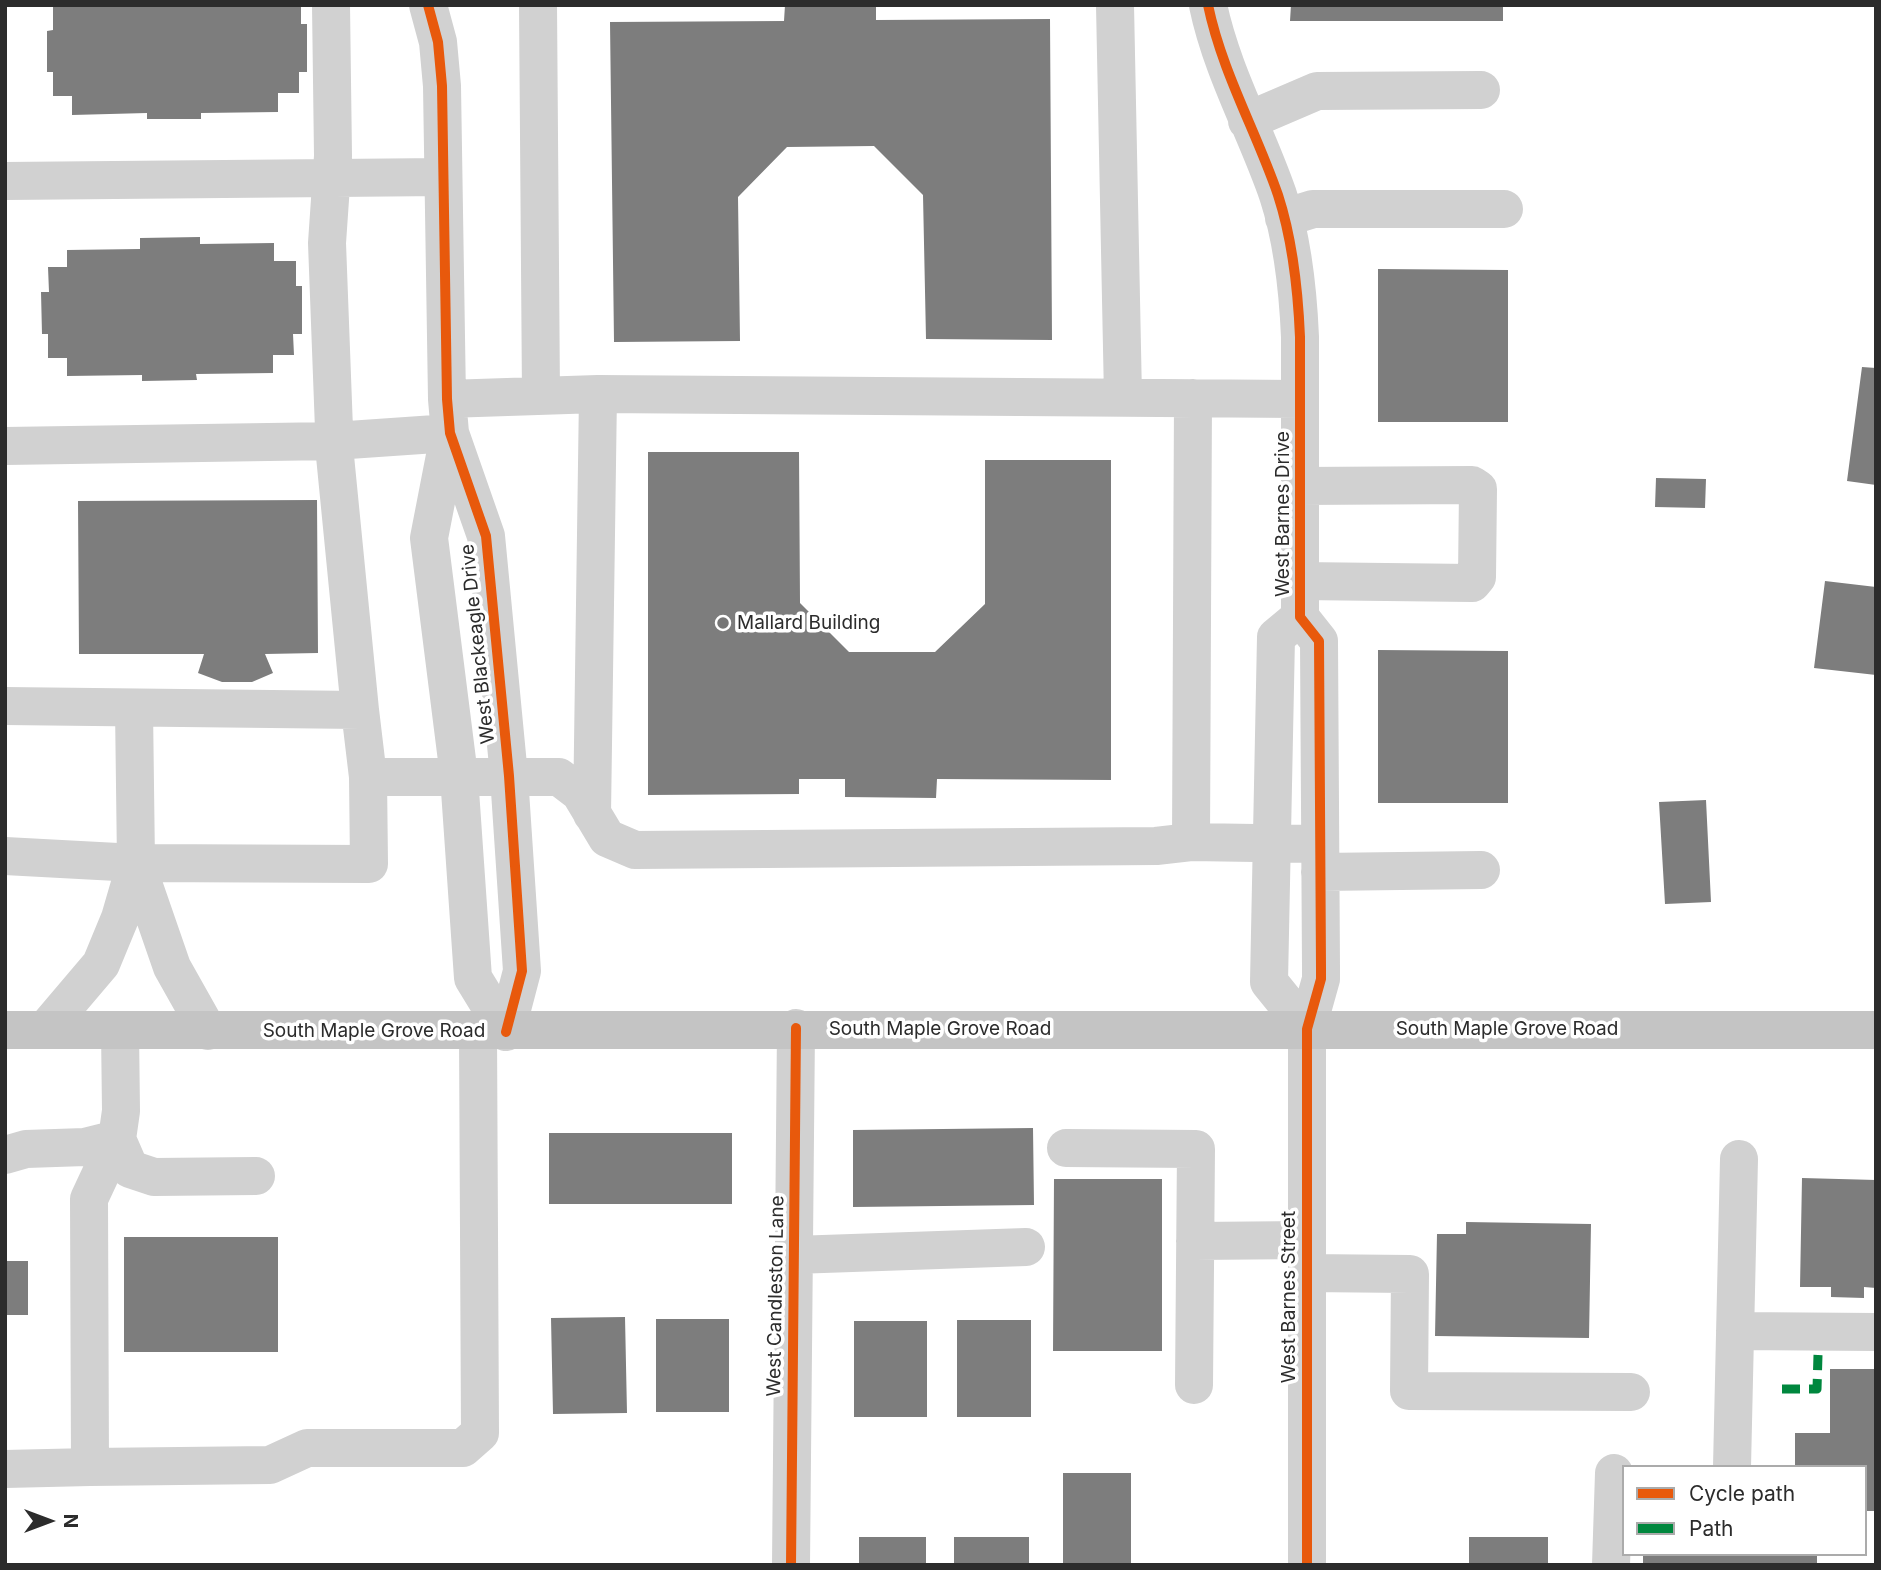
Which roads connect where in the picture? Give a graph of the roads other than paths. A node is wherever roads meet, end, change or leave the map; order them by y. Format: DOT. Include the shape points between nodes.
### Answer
graph roads {
  1 [pos="331,5"];
  2 [pos="428,5"];
  3 [pos="538,5"];
  4 [pos="1115,5"];
  5 [pos="1208,5"];
  6 [pos="1481,90"];
  7 [pos="1247,121"];
  8 [pos="443,177"];
  9 [pos="331,178"];
  10 [pos="5,181"];
  11 [pos="1504,209"];
  12 [pos="1284,218"];
  13 [pos="598,394"];
  14 [pos="541,396"];
  15 [pos="1123,397"];
  16 [pos="1193,398"];
  17 [pos="1300,399"];
  18 [pos="448,416"];
  19 [pos="334,441"];
  20 [pos="5,446"];
  21 [pos="1300,486"];
  22 [pos="1300,599"];
  23 [pos="5,706"];
  24 [pos="134,708"];
  25 [pos="360,710"];
  26 [pos="458,776"];
  27 [pos="509,776"];
  28 [pos="368,777"];
  29 [pos="592,814"];
  30 [pos="1191,842"];
  31 [pos="1272,844"];
  32 [pos="5,856"];
  33 [pos="1320,858"];
  34 [pos="136,863"];
  35 [pos="1481,870"];
  36 [pos="796,1028"];
  37 [pos="1307,1029"];
  38 [pos="5,1030"];
  39 [pos="45,1030"];
  40 [pos="120,1030"];
  41 [pos="1876,1030"];
  42 [pos="208,1031"];
  43 [pos="492,1032"];
  44 [pos="117,1139"];
  45 [pos="1066,1148"];
  46 [pos="5,1155"];
  47 [pos="1739,1159"];
  48 [pos="256,1176"];
  49 [pos="1195,1241"];
  50 [pos="1026,1247"];
  51 [pos="794,1255"];
  52 [pos="1307,1256"];
  53 [pos="1735,1331"];
  54 [pos="1876,1332"];
  55 [pos="1195,1385"];
  56 [pos="1631,1392"];
  57 [pos="1732,1465"];
  58 [pos="90,1467"];
  59 [pos="5,1469"];
  60 [pos="1614,1472"];
  61 [pos="791,1565"];
  62 [pos="1307,1565"];
  63 [pos="1611,1565"];
  1 -- 9 [label="street"];
  2 -- 8 [label="street, West Blackeagle Drive" via="438,42 442,86"];
  3 -- 14 [label="street"];
  4 -- 15 [label="street"];
  5 -- 7 [label="street, West Barnes Drive" via="1214,36"];
  6 -- 7 [label="street" via="1317,91"];
  7 -- 12 [label="street, West Barnes Drive"];
  8 -- 9 [label="street"];
  8 -- 18 [label="street, West Blackeagle Drive"];
  9 -- 10 [label="street"];
  9 -- 19 [label="street" via="327,243"];
  11 -- 12 [label="street" via="1313,209"];
  12 -- 17 [label="street, West Barnes Drive" via="1298,292"];
  13 -- 14 [label="street"];
  13 -- 15 [label="street"];
  13 -- 29 [label="street"];
  14 -- 18 [label="street"];
  15 -- 16 [label="street"];
  16 -- 17 [label="street"];
  16 -- 30 [label="street"];
  17 -- 21 [label="street, West Barnes Drive"];
  18 -- 19 [label="street"];
  18 -- 26 [label="street, West Blackeagle Drive" via="429,538"];
  18 -- 27 [label="street, West Blackeagle Drive" via="486,536"];
  19 -- 20 [label="street"];
  19 -- 25 [label="street"];
  21 -- 22 [label="street, West Barnes Drive"];
  21 -- 22 [label="street" via="1472,485 1478,489 1477,577 1472,583"];
  22 -- 31 [label="street, West Barnes Drive" via="1276,636"];
  22 -- 33 [label="street, West Barnes Drive" via="1319,641"];
  23 -- 24 [label="street"];
  24 -- 25 [label="street"];
  24 -- 34 [label="street"];
  25 -- 28 [label="street"];
  26 -- 27 [label="street"];
  26 -- 28 [label="street"];
  26 -- 43 [label="street, West Blackeagle Drive" via="473,978"];
  27 -- 29 [label="street" via="559,777 580,793"];
  27 -- 43 [label="street, West Blackeagle Drive" via="522,971"];
  28 -- 34 [label="street" via="369,864"];
  29 -- 30 [label="street" via="607,838 635,850"];
  30 -- 31 [label="street"];
  31 -- 33 [label="street"];
  31 -- 37 [label="street, West Barnes Drive" via="1269,982"];
  32 -- 34 [label="street"];
  33 -- 35 [label="street"];
  33 -- 37 [label="street, West Barnes Drive" via="1321,979"];
  34 -- 39 [label="street" via="101,964"];
  34 -- 42 [label="street" via="172,967"];
  36 -- 37 [label="main road, South Maple Grove Road"];
  36 -- 43 [label="main road, South Maple Grove Road"];
  36 -- 51 [label="street, West Candleston Lane"];
  37 -- 41 [label="main road, South Maple Grove Road"];
  37 -- 52 [label="street, West Barnes Street"];
  38 -- 39 [label="main road, South Maple Grove Road"];
  39 -- 40 [label="main road, South Maple Grove Road"];
  40 -- 42 [label="main road, South Maple Grove Road"];
  40 -- 44 [label="street"];
  42 -- 43 [label="main road, South Maple Grove Road"];
  43 -- 58 [label="street" via="480,1433 463,1448 307,1448 270,1465"];
  44 -- 46 [label="street"];
  44 -- 48 [label="street" via="130,1169 154,1177"];
  44 -- 58 [label="street" via="89,1199"];
  45 -- 49 [label="street" via="1196,1149"];
  47 -- 53 [label="street"];
  49 -- 52 [label="street"];
  49 -- 55 [label="street"];
  50 -- 51 [label="street"];
  51 -- 61 [label="street, West Candleston Lane"];
  52 -- 56 [label="street" via="1410,1274 1409,1391"];
  52 -- 62 [label="street, West Barnes Street"];
  53 -- 54 [label="street"];
  53 -- 57 [label="street"];
  58 -- 59 [label="street"];
  60 -- 63 [label="street"];
}
